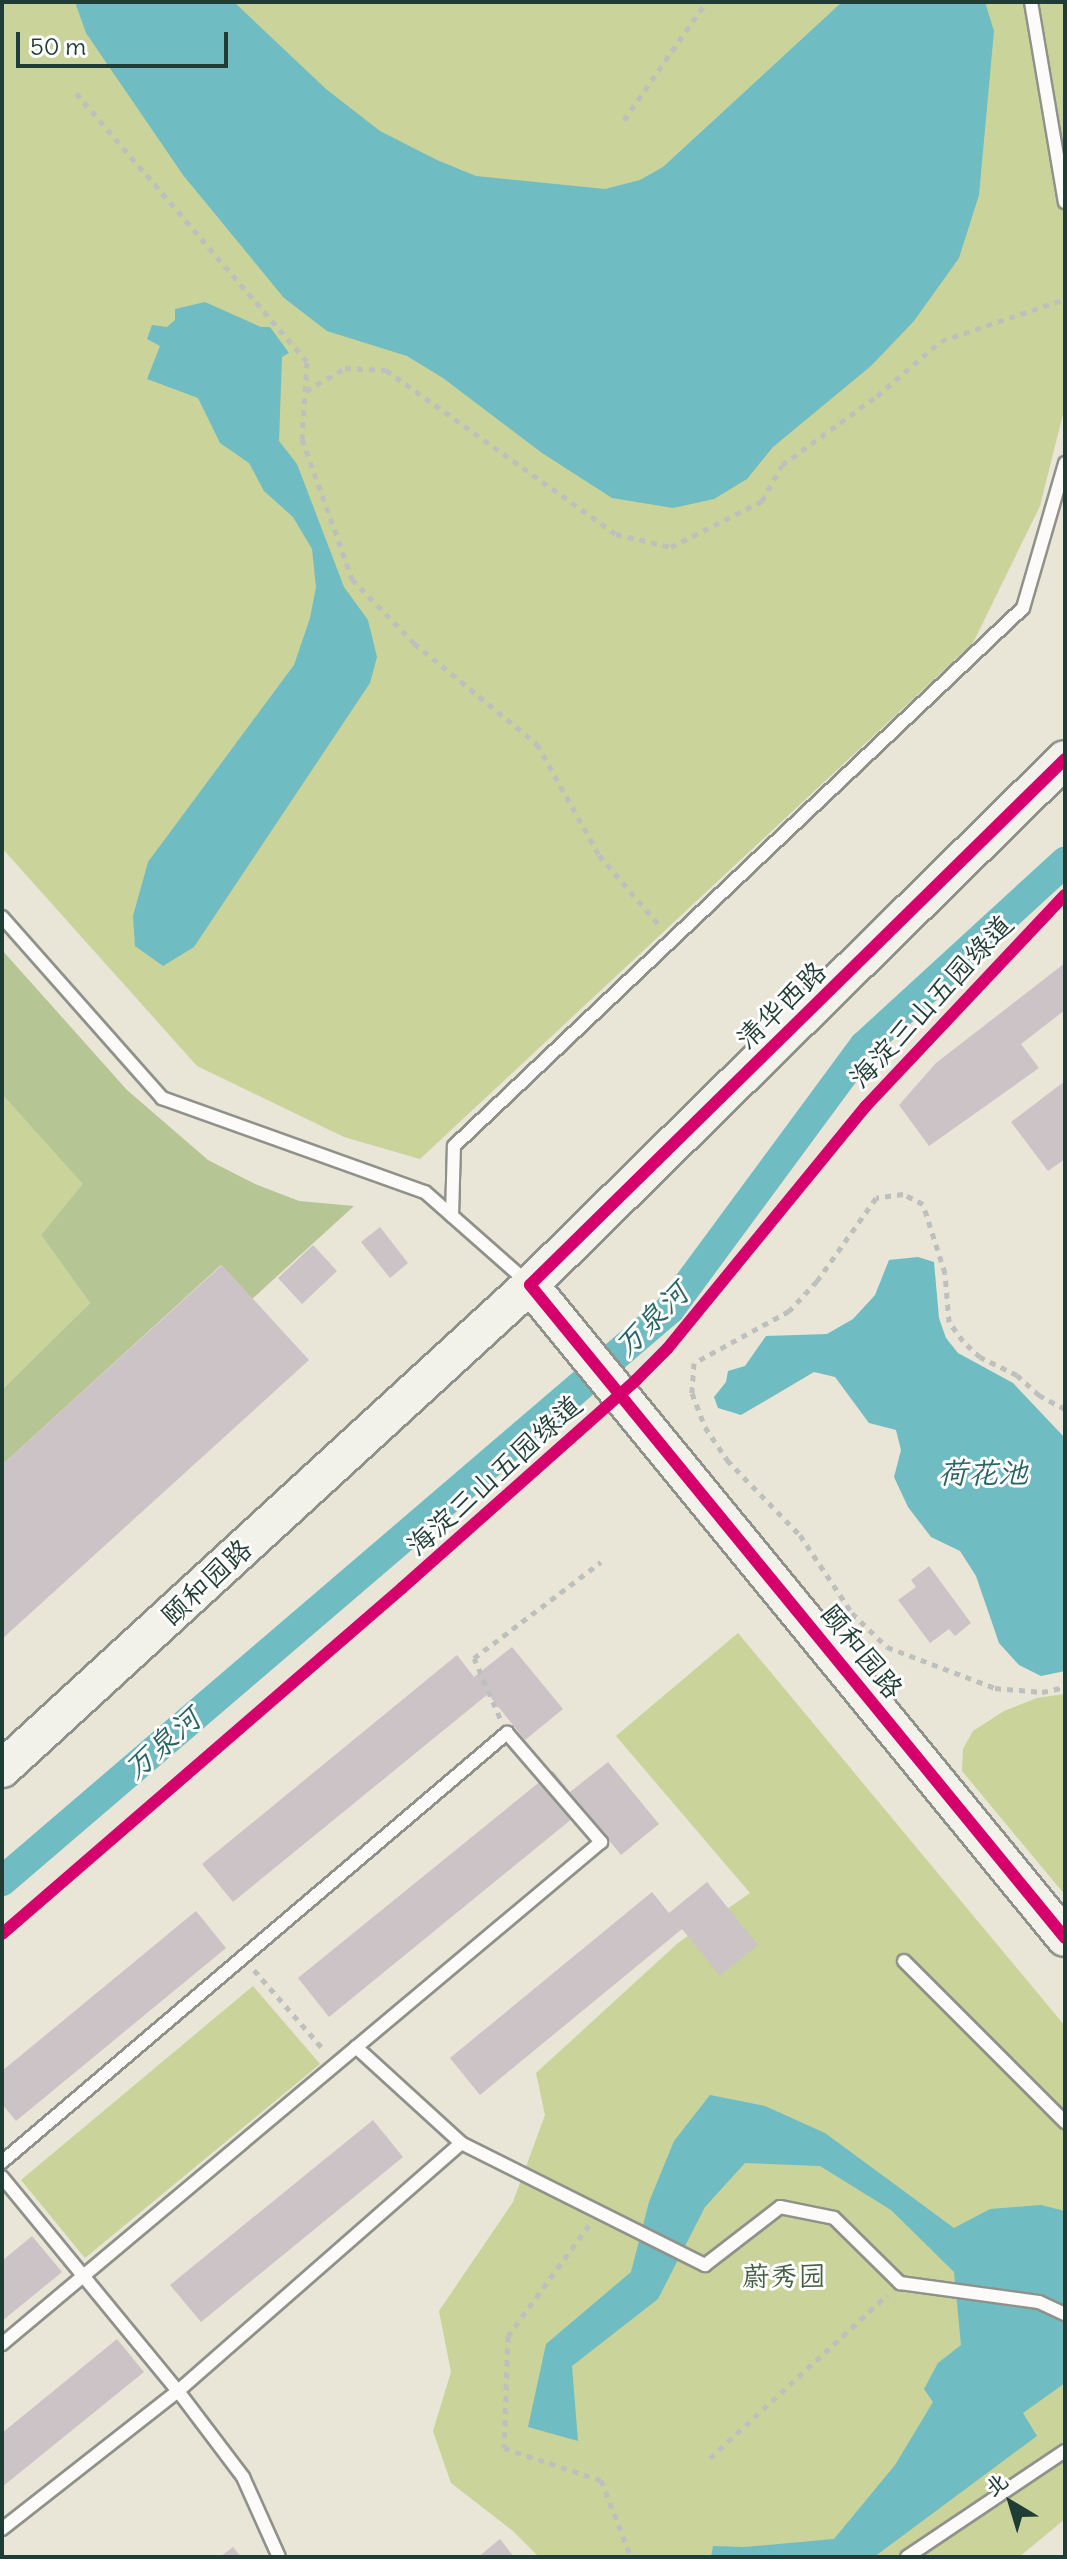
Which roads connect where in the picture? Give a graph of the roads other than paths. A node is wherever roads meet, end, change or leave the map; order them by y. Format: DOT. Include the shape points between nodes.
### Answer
graph roads {
  1 [pos="1031,2"];
  2 [pos="1065,202"];
  3 [pos="1065,463"];
  4 [pos="1065,759"];
  5 [pos="2,917"];
  6 [pos="452,1216"];
  7 [pos="530,1285"];
  8 [pos="2,1769"];
  9 [pos="1065,1938"];
  10 [pos="904,1961"];
  11 [pos="356,2047"];
  12 [pos="1065,2122"];
  13 [pos="461,2143"];
  14 [pos="2,2162"];
  15 [pos="2,2177"];
  16 [pos="82,2277"];
  17 [pos="1065,2314"];
  18 [pos="2,2344"];
  19 [pos="178,2391"];
  20 [pos="1065,2451"];
  21 [pos="2,2529"];
  22 [pos="279,2557"];
  23 [pos="907,2557"];
  1 -- 2 [label="lane"];
  3 -- 6 [label="lane" via="1023,608 454,1146"];
  4 -- 7 [label="main road, 清华西路"];
  5 -- 6 [label="lane" via="162,1098 425,1192"];
  6 -- 7 [label="lane"];
  7 -- 8 [label="main road, 颐和园路"];
  7 -- 9 [label="main road, 颐和园路"];
  10 -- 12 [label="lane"];
  11 -- 13 [label="lane"];
  11 -- 14 [label="lane" via="601,1842 507,1733"];
  11 -- 16 [label="lane"];
  13 -- 17 [label="lane" via="705,2265 780,2207 834,2218 900,2283 1039,2302"];
  13 -- 19 [label="lane"];
  15 -- 16 [label="lane"];
  16 -- 18 [label="lane"];
  16 -- 19 [label="lane"];
  19 -- 21 [label="lane"];
  19 -- 22 [label="lane" via="243,2477"];
  20 -- 23 [label="lane"];
}
